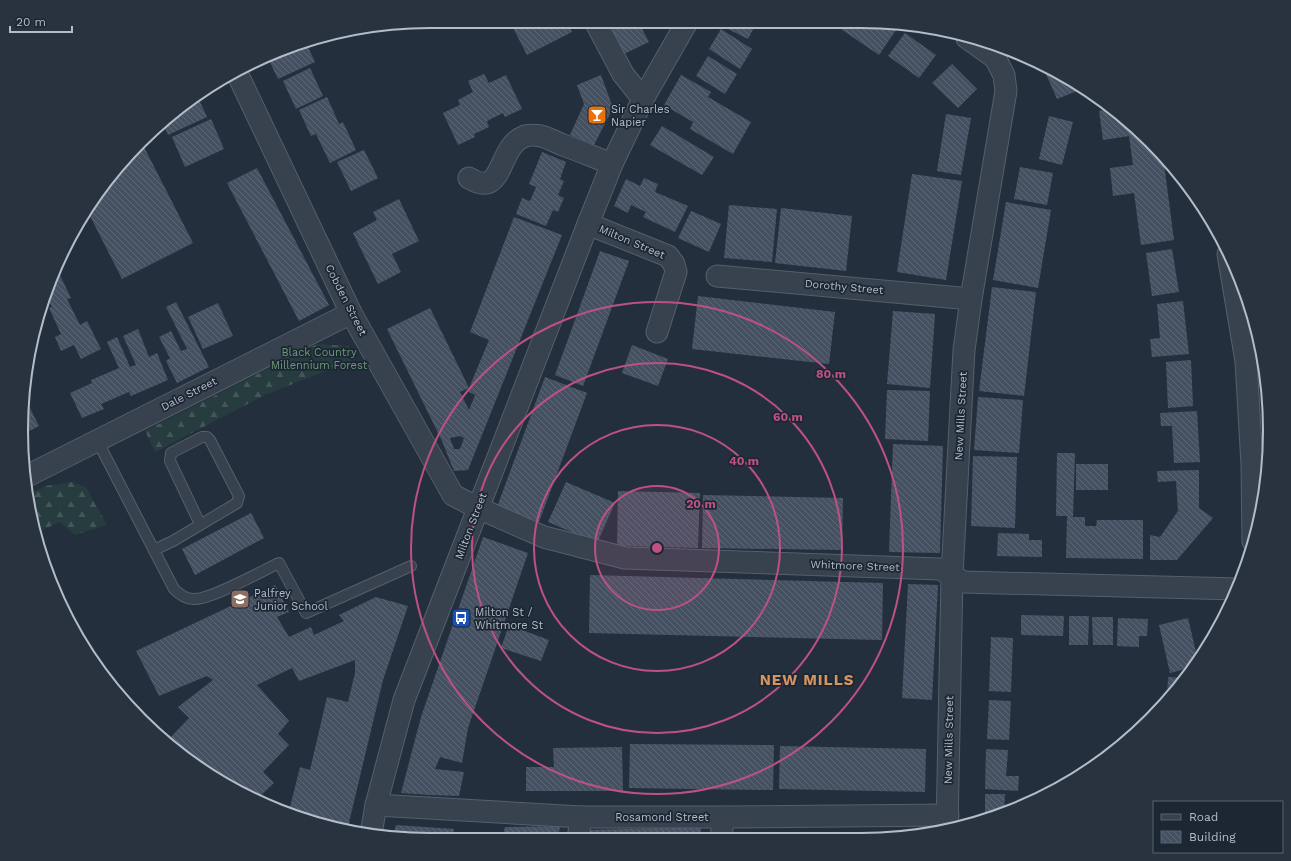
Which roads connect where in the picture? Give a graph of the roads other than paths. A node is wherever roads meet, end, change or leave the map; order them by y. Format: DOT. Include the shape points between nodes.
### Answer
graph roads {
  1 [pos="599,28"];
  2 [pos="684,28"];
  3 [pos="978,46"];
  4 [pos="239,77"];
  5 [pos="643,99"];
  6 [pos="612,164"];
  7 [pos="469,178"];
  8 [pos="588,224"];
  9 [pos="1232,275"];
  10 [pos="717,276"];
  11 [pos="971,299"];
  12 [pos="351,313"];
  13 [pos="657,332"];
  14 [pos="97,440"];
  15 [pos="30,474"];
  16 [pos="478,508"];
  17 [pos="1253,519"];
  18 [pos="200,524"];
  19 [pos="154,550"];
  20 [pos="411,566"];
  21 [pos="952,575"];
  22 [pos="1230,589"];
  23 [pos="376,805"];
  24 [pos="581,817"];
  25 [pos="723,817"];
  26 [pos="947,822"];
  27 [pos="372,829"];
  28 [pos="579,833"];
  29 [pos="722,833"];
  1 -- 5 [label="street" via="624,74"];
  2 -- 5 [label="street, Milton Street"];
  3 -- 11 [label="street, New Mills Street" via="995,58 1004,75 1006,91"];
  4 -- 12 [label="street, Cobden Street"];
  5 -- 6 [label="street, Milton Street"];
  6 -- 7 [label="street" via="540,136 526,136 514,143 506,153 496,178 488,184 479,184"];
  6 -- 8 [label="street, Milton Street"];
  8 -- 13 [label="street, Milton Street" via="668,256 674,264 676,272"];
  8 -- 16 [label="street, Milton Street"];
  9 -- 17 [label="street" via="1246,361"];
  10 -- 11 [label="street, Dorothy Street"];
  11 -- 21 [label="street, New Mills Street" via="964,350"];
  12 -- 14 [label="street, Dale Street"];
  12 -- 16 [label="street, Cobden Street" via="453,495"];
  14 -- 15 [label="street, Dale Street"];
  14 -- 19 [label="lane"];
  16 -- 21 [label="street, Whitmore Street" via="544,537 625,558 940,569"];
  16 -- 23 [label="street, Milton Street" via="404,700"];
  18 -- 18 [label="lane" via="237,503 239,496 210,440 206,437 171,453 170,457"];
  18 -- 19 [label="lane"];
  19 -- 20 [label="lane" via="174,589 192,600 209,597 279,563 306,613"];
  21 -- 22 [label="street, Whitmore Street" via="964,582"];
  21 -- 26 [label="street, New Mills Street"];
  23 -- 24 [label="street, Rosamond Street"];
  23 -- 27 [label="street, Milton Street"];
  24 -- 25 [label="street, Rosamond Street"];
  24 -- 28 [label="street"];
  25 -- 26 [label="street, Rosamond Street"];
  25 -- 29 [label="street"];
}
